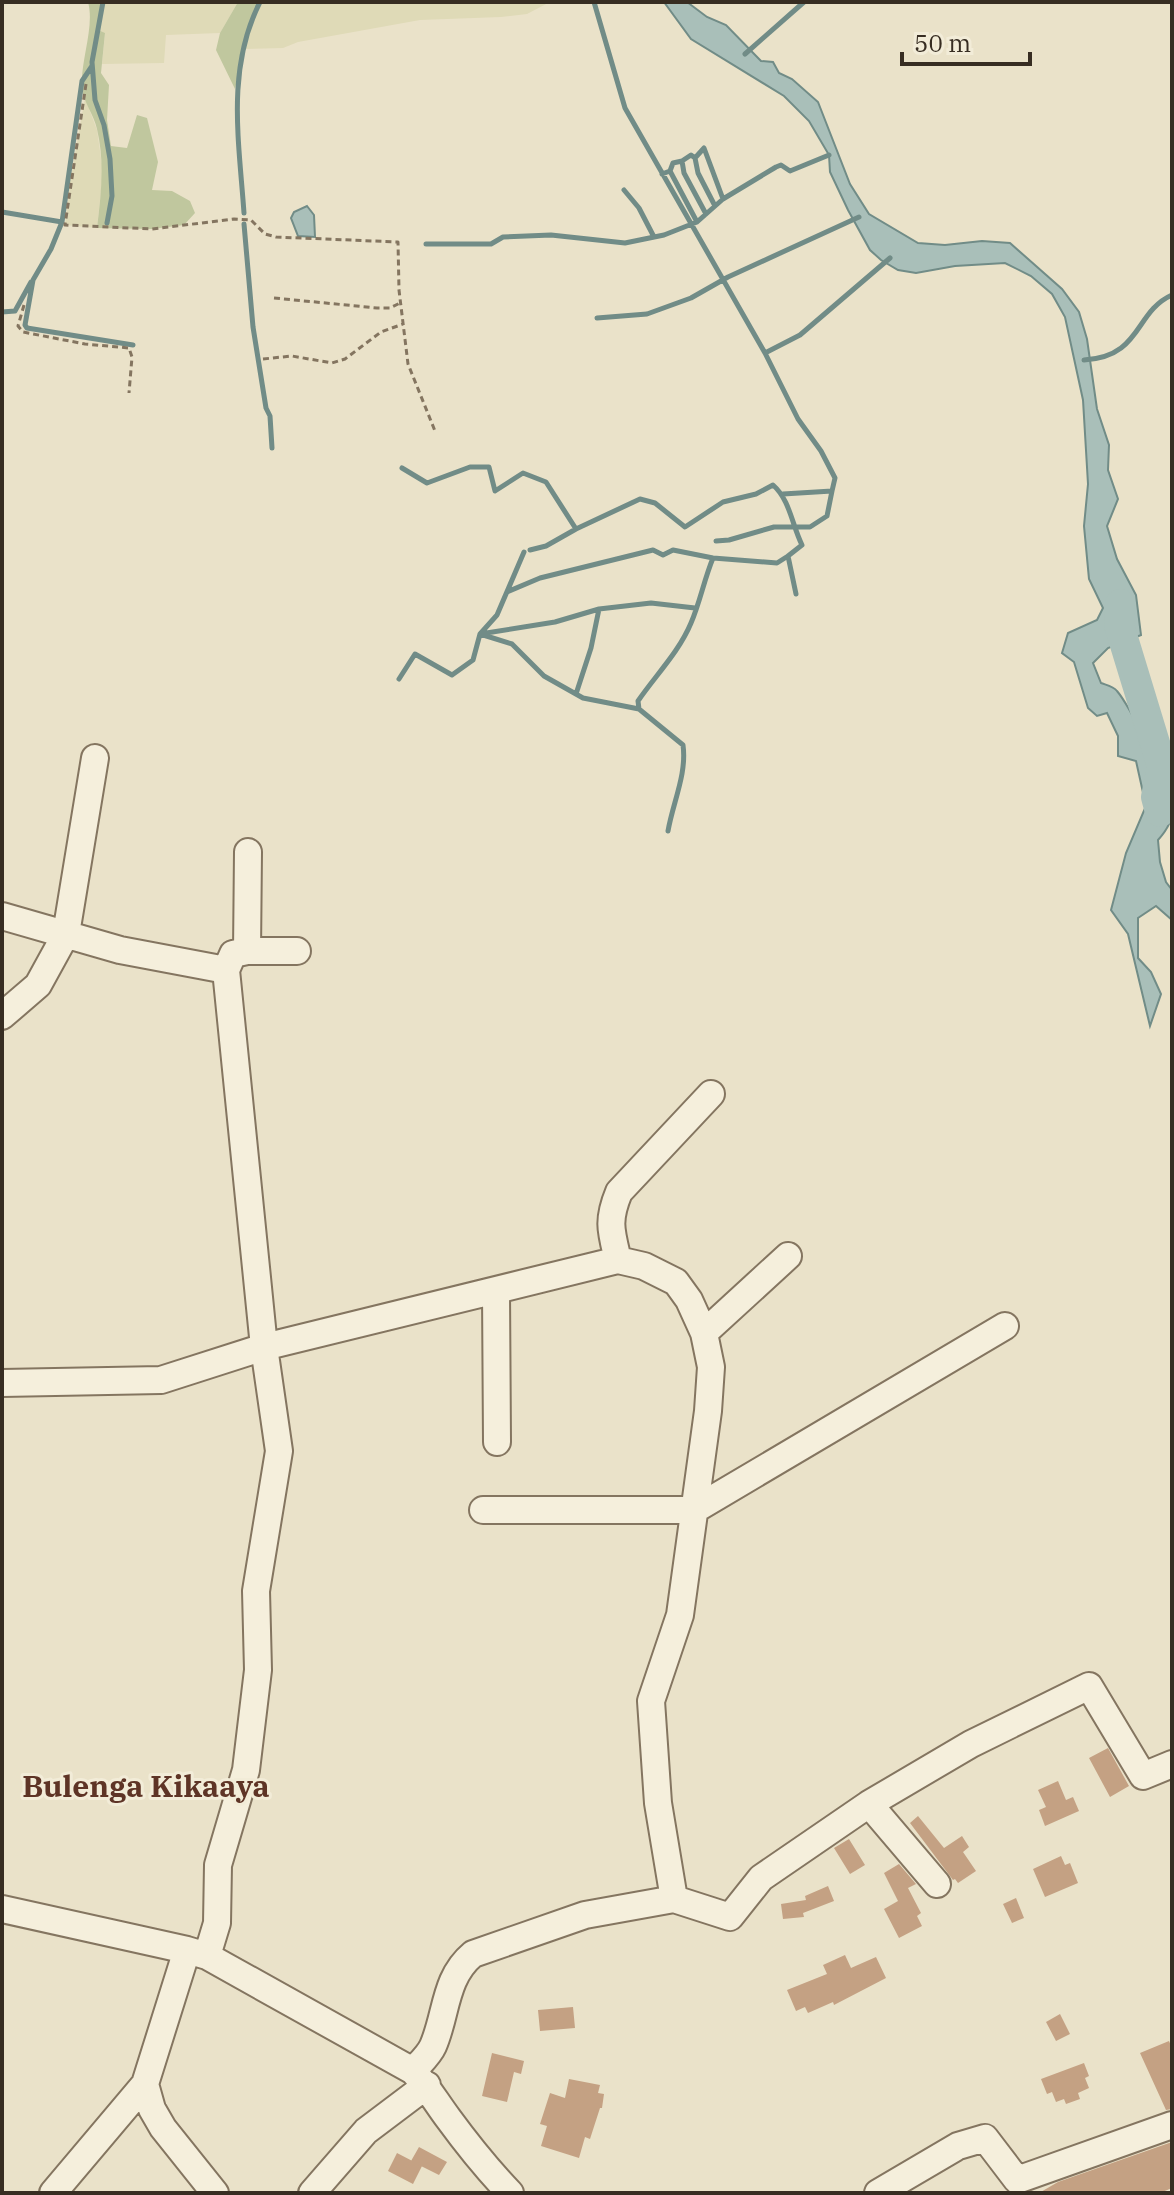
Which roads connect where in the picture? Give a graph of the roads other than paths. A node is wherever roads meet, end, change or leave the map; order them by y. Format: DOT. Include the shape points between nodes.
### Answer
graph roads {
  1 [pos="95,758"];
  2 [pos="248,852"];
  3 [pos="2,916"];
  4 [pos="66,934"];
  5 [pos="247,951"];
  6 [pos="297,951"];
  7 [pos="226,970"];
  8 [pos="2,1016"];
  9 [pos="711,1094"];
  10 [pos="788,1256"];
  11 [pos="618,1260"];
  12 [pos="496,1292"];
  13 [pos="1005,1326"];
  14 [pos="704,1333"];
  15 [pos="264,1347"];
  16 [pos="2,1383"];
  17 [pos="497,1442"];
  18 [pos="483,1510"];
  19 [pos="694,1510"];
  20 [pos="1172,1764"];
  21 [pos="869,1804"];
  22 [pos="937,1884"];
  23 [pos="674,1899"];
  24 [pos="2,1909"];
  25 [pos="197,1953"];
  26 [pos="420,2078"];
  27 [pos="145,2084"];
  28 [pos="1172,2125"];
  29 [pos="508,2192"];
  30 [pos="53,2193"];
  31 [pos="215,2193"];
  32 [pos="312,2193"];
  33 [pos="878,2193"];
  1 -- 4 [label="street"];
  2 -- 5 [label="street"];
  3 -- 4 [label="street"];
  4 -- 7 [label="street"];
  4 -- 8 [label="street" via="38,985"];
  5 -- 6 [label="street"];
  5 -- 7 [label="street" via="233,954"];
  7 -- 15 [label="street"];
  9 -- 11 [label="street" via="619,1192 610,1213"];
  10 -- 14 [label="street"];
  11 -- 12 [label="street"];
  11 -- 14 [label="street" via="676,1282"];
  12 -- 15 [label="street"];
  12 -- 17 [label="street"];
  13 -- 19 [label="street"];
  14 -- 19 [label="street" via="711,1367"];
  15 -- 16 [label="street" via="161,1380"];
  15 -- 25 [label="street" via="279,1451 256,1591 258,1670 246,1770 218,1865 217,1923"];
  18 -- 19 [label="street"];
  19 -- 23 [label="street" via="680,1615 651,1701 658,1803"];
  20 -- 21 [label="street" via="1143,1776 1089,1686 971,1744"];
  21 -- 22 [label="street"];
  21 -- 23 [label="street" via="761,1878 730,1917"];
  23 -- 26 [label="street" via="585,1915 473,1954 455,1976"];
  24 -- 25 [label="street"];
  25 -- 26 [label="street"];
  25 -- 27 [label="street"];
  26 -- 29 [label="street"];
  26 -- 32 [label="street"];
  27 -- 30 [label="street"];
  27 -- 31 [label="street" via="163,2128"];
  28 -- 33 [label="street" via="1017,2180 985,2138 958,2146"];
}
